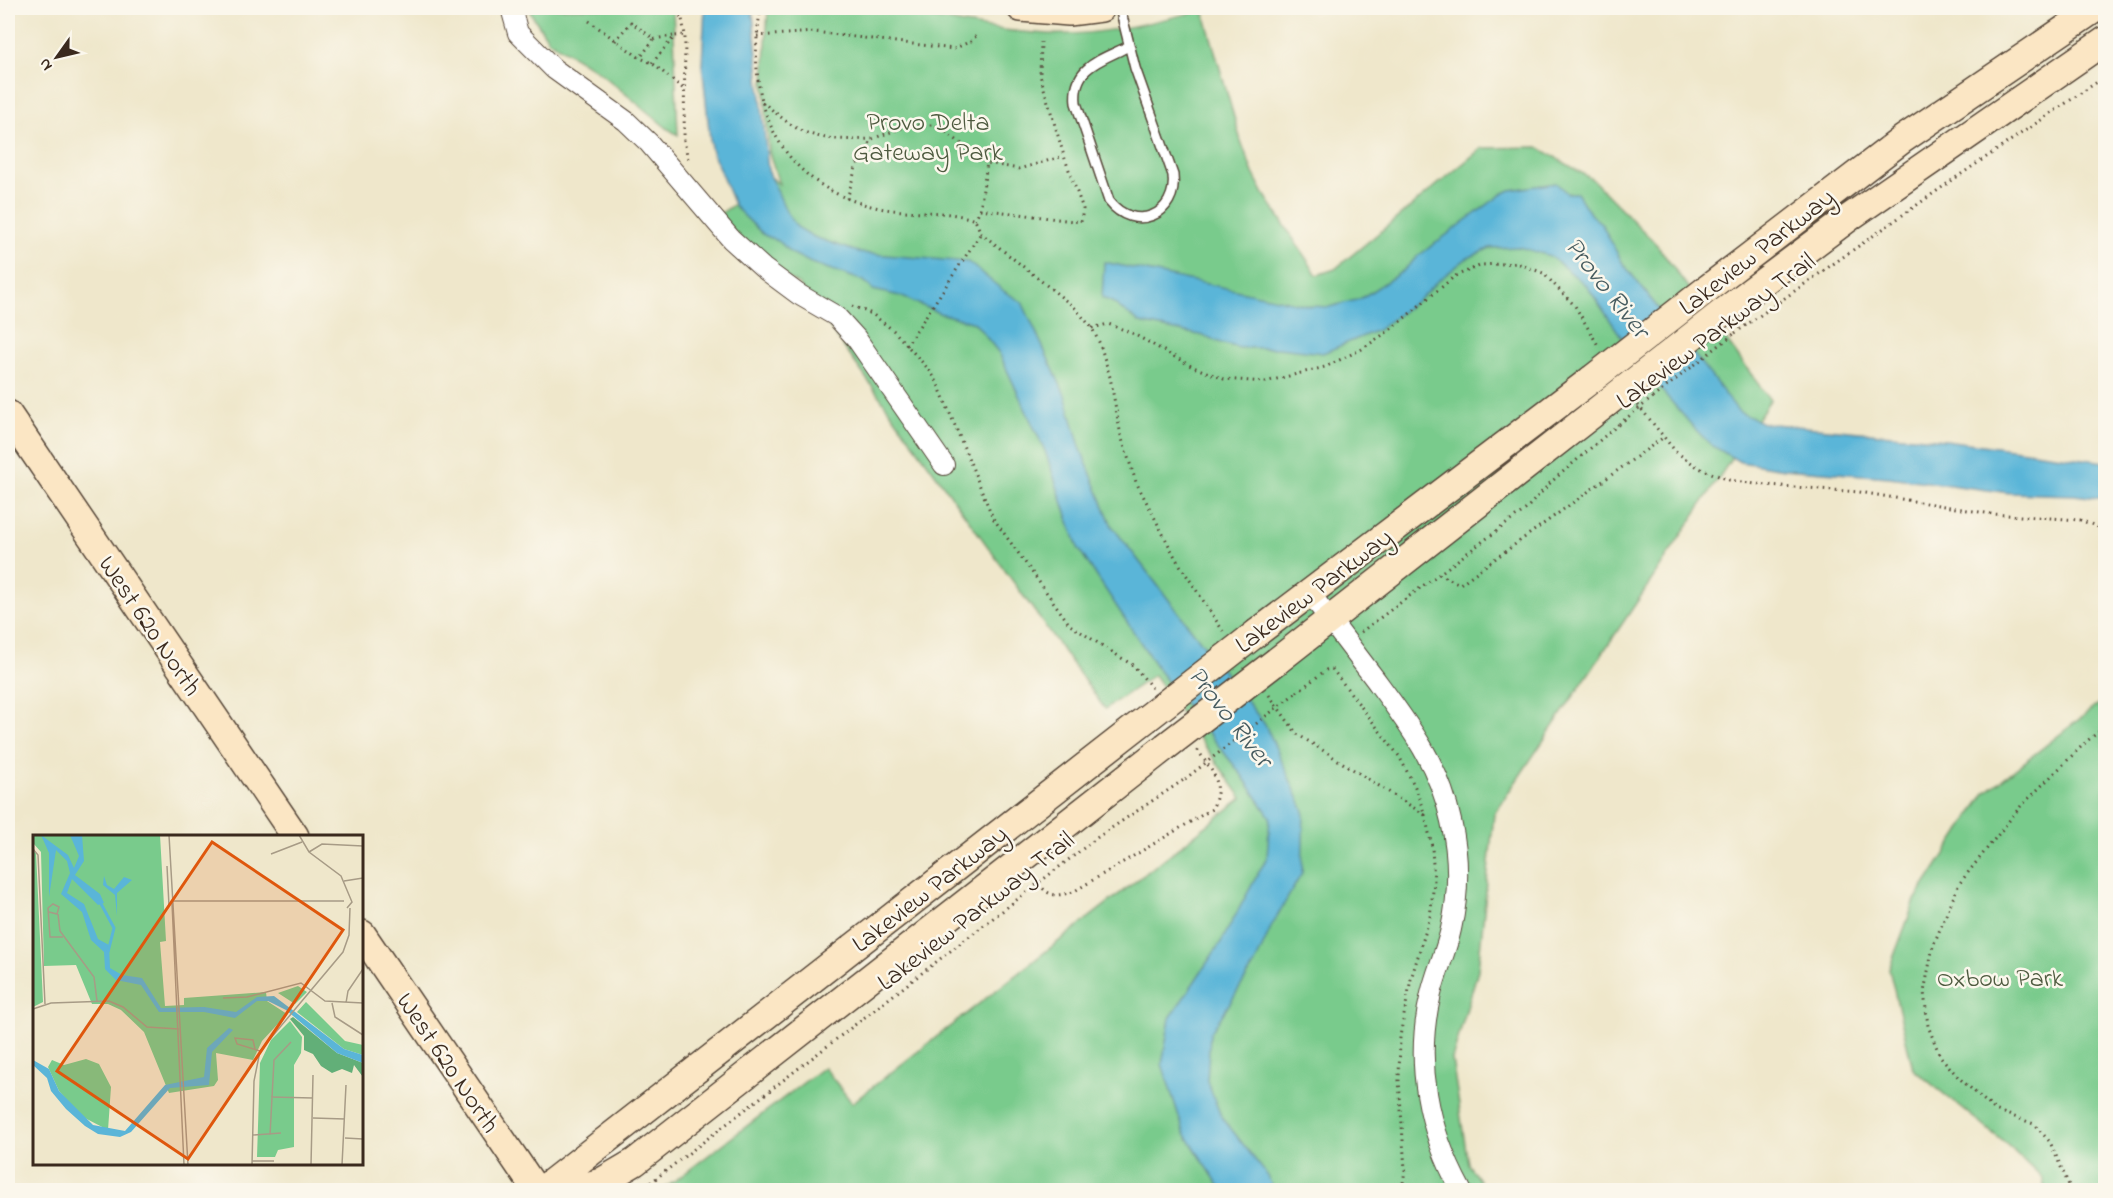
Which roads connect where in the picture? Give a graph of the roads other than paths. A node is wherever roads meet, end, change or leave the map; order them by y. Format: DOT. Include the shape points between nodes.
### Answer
graph roads {
  1 [pos="511,8"];
  2 [pos="1021,8"];
  3 [pos="1101,8"];
  4 [pos="1120,8"];
  5 [pos="2096,8"];
  6 [pos="2106,40"];
  7 [pos="1129,46"];
  8 [pos="8,414"];
  9 [pos="944,465"];
  10 [pos="1309,592"];
  11 [pos="1330,620"];
  12 [pos="294,835"];
  13 [pos="363,935"];
  14 [pos="635,1162"];
  15 [pos="536,1191"];
  16 [pos="542,1191"];
  17 [pos="572,1191"];
  18 [pos="601,1191"];
  19 [pos="1461,1191"];
  1 -- 9 [label="street" via="518,33 554,69 610,108 644,138 731,239 798,294 836,316 856,338"];
  2 -- 3 [label="street" via="1068,12"];
  4 -- 7 [label="lane"];
  5 -- 10 [label="street, Lakeview Parkway, bridge" via="1903,139"];
  6 -- 11 [label="street, Lakeview Parkway, bridge" via="1850,217 1729,323 1613,413"];
  7 -- 7 [label="lane" via="1174,183 1164,207 1142,218 1127,216 1108,201 1075,94 1079,77 1088,67"];
  8 -- 12 [label="street, West 620 North"];
  10 -- 11 [label="street"];
  10 -- 16 [label="street, Lakeview Parkway, bridge"];
  11 -- 14 [label="street, Lakeview Parkway, bridge"];
  11 -- 19 [label="street" via="1415,734 1437,776 1452,823 1455,906 1426,1016 1423,1060 1434,1129"];
  13 -- 15 [label="street, West 620 North"];
  14 -- 17 [label="street, Lakeview Parkway" via="601,1182"];
  14 -- 18 [label="street"];
}
